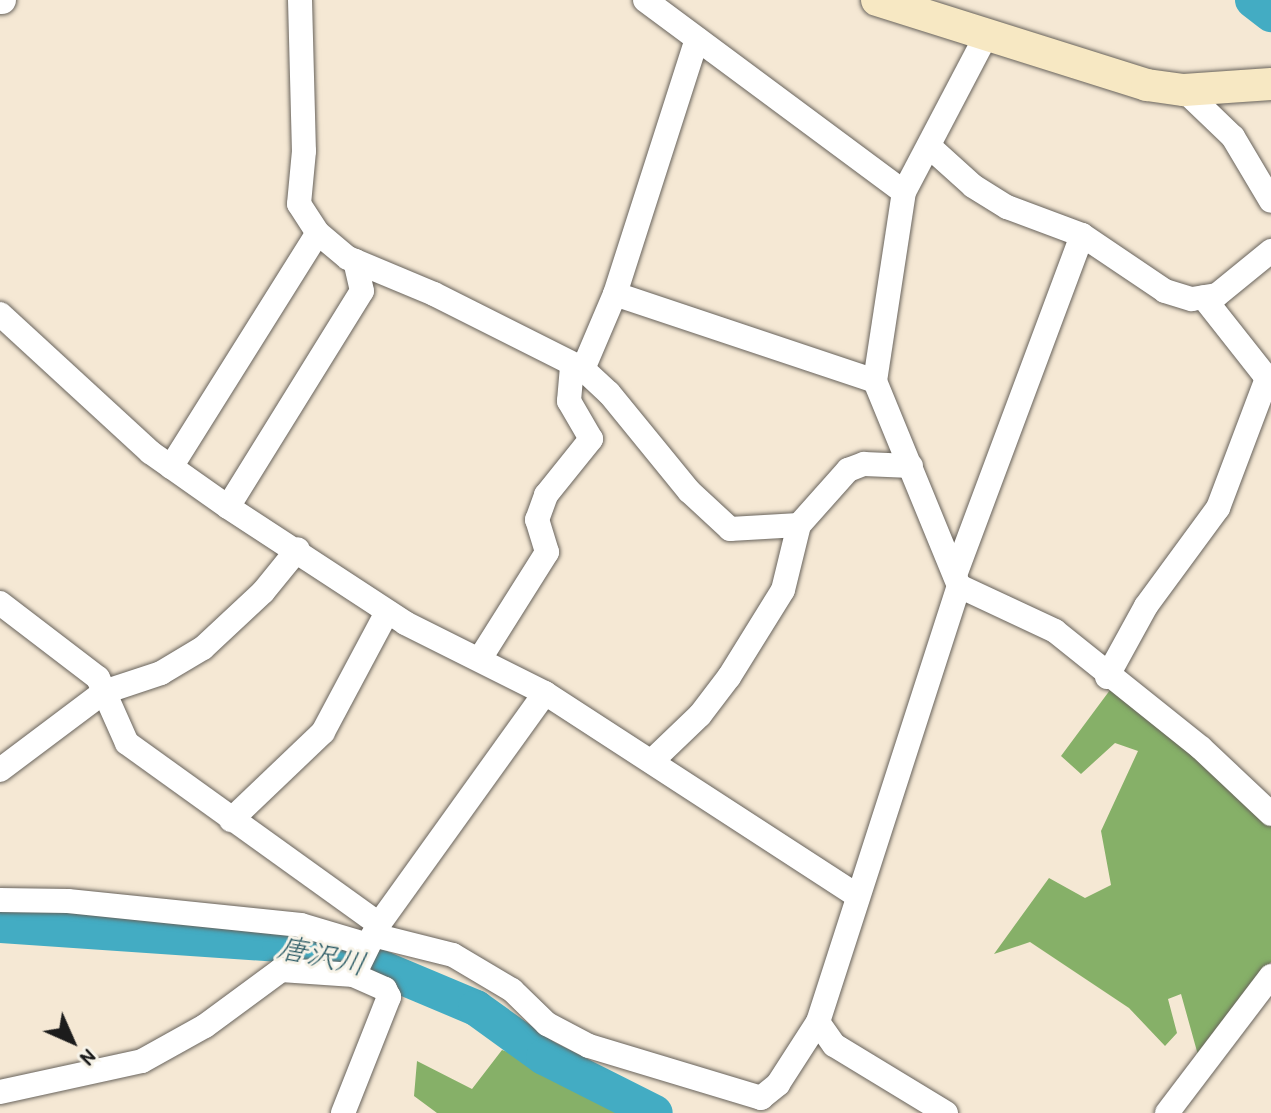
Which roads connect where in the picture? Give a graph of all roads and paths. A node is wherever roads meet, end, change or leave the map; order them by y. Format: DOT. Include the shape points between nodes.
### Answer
graph roads {
  1 [pos="300,0"];
  2 [pos="645,0"];
  3 [pos="877,0"];
  4 [pos="986,36"];
  5 [pos="697,39"];
  6 [pos="1271,84"];
  7 [pos="1184,90"];
  8 [pos="931,148"];
  9 [pos="904,192"];
  10 [pos="1271,201"];
  11 [pos="318,233"];
  12 [pos="1082,235"];
  13 [pos="1271,251"];
  14 [pos="355,261"];
  15 [pos="615,294"];
  16 [pos="1203,297"];
  17 [pos="0,314"];
  18 [pos="578,367"];
  19 [pos="875,381"];
  20 [pos="911,466"];
  21 [pos="171,467"];
  22 [pos="228,507"];
  23 [pos="799,525"];
  24 [pos="298,549"];
  25 [pos="957,580"];
  26 [pos="0,603"];
  27 [pos="387,612"];
  28 [pos="481,657"];
  29 [pos="1107,677"];
  30 [pos="104,692"];
  31 [pos="545,693"];
  32 [pos="653,760"];
  33 [pos="0,770"];
  34 [pos="1271,814"];
  35 [pos="231,820"];
  36 [pos="857,896"];
  37 [pos="0,900"];
  38 [pos="372,938"];
  39 [pos="354,975"];
  40 [pos="1271,976"];
  41 [pos="818,1022"];
  42 [pos="0,1092"];
  43 [pos="758,1105"];
  44 [pos="343,1113"];
  45 [pos="946,1113"];
  46 [pos="1167,1113"];
  1 -- 11 [label="street" via="304,151 299,204"];
  2 -- 5 [label="street"];
  3 -- 4 [label="main road"];
  4 -- 7 [label="main road" via="1104,75"];
  4 -- 8 [label="street"];
  5 -- 9 [label="street"];
  5 -- 15 [label="street"];
  6 -- 7 [label="main road"];
  7 -- 10 [label="street" via="1233,137"];
  8 -- 9 [label="street"];
  8 -- 12 [label="street" via="973,186 1007,207"];
  9 -- 19 [label="street"];
  11 -- 14 [label="street"];
  11 -- 21 [label="street"];
  12 -- 16 [label="street" via="1165,291"];
  12 -- 25 [label="street"];
  13 -- 16 [label="street" via="1217,295"];
  14 -- 18 [label="street" via="434,294"];
  14 -- 22 [label="street" via="362,291"];
  15 -- 18 [label="street"];
  15 -- 19 [label="street"];
  16 -- 29 [label="street" via="1267,378 1218,508 1146,606"];
  17 -- 21 [label="street" via="79,391"];
  18 -- 23 [label="street" via="609,393 689,491 730,529"];
  18 -- 28 [label="street" via="569,401 591,439 546,495 537,520 547,552"];
  19 -- 20 [label="street"];
  20 -- 23 [label="street" via="864,464 848,470"];
  20 -- 25 [label="street"];
  21 -- 22 [label="street"];
  22 -- 24 [label="street"];
  23 -- 32 [label="street" via="783,590 744,653 700,715"];
  24 -- 27 [label="street"];
  24 -- 30 [label="street" via="263,592 203,648 161,673"];
  25 -- 29 [label="street" via="1042,623"];
  25 -- 36 [label="street"];
  26 -- 30 [label="street" via="98,678"];
  27 -- 28 [label="street"];
  27 -- 35 [label="street" via="323,732"];
  28 -- 31 [label="street"];
  29 -- 34 [label="street" via="1201,748"];
  30 -- 33 [label="street"];
  30 -- 35 [label="street" via="127,743"];
  31 -- 32 [label="street"];
  31 -- 38 [label="street"];
  32 -- 36 [label="street"];
  35 -- 38 [label="street"];
  36 -- 41 [label="street"];
  37 -- 38 [label="street" via="68,901 301,925"];
  38 -- 39 [label="street"];
  38 -- 43 [label="street" via="453,955 512,990 547,1024 589,1046"];
  39 -- 42 [label="street" via="281,970 205,1026 142,1061"];
  39 -- 44 [label="street" via="385,989 389,997"];
  40 -- 46 [label="street"];
  41 -- 43 [label="street"];
  41 -- 45 [label="street" via="834,1045"];
}
